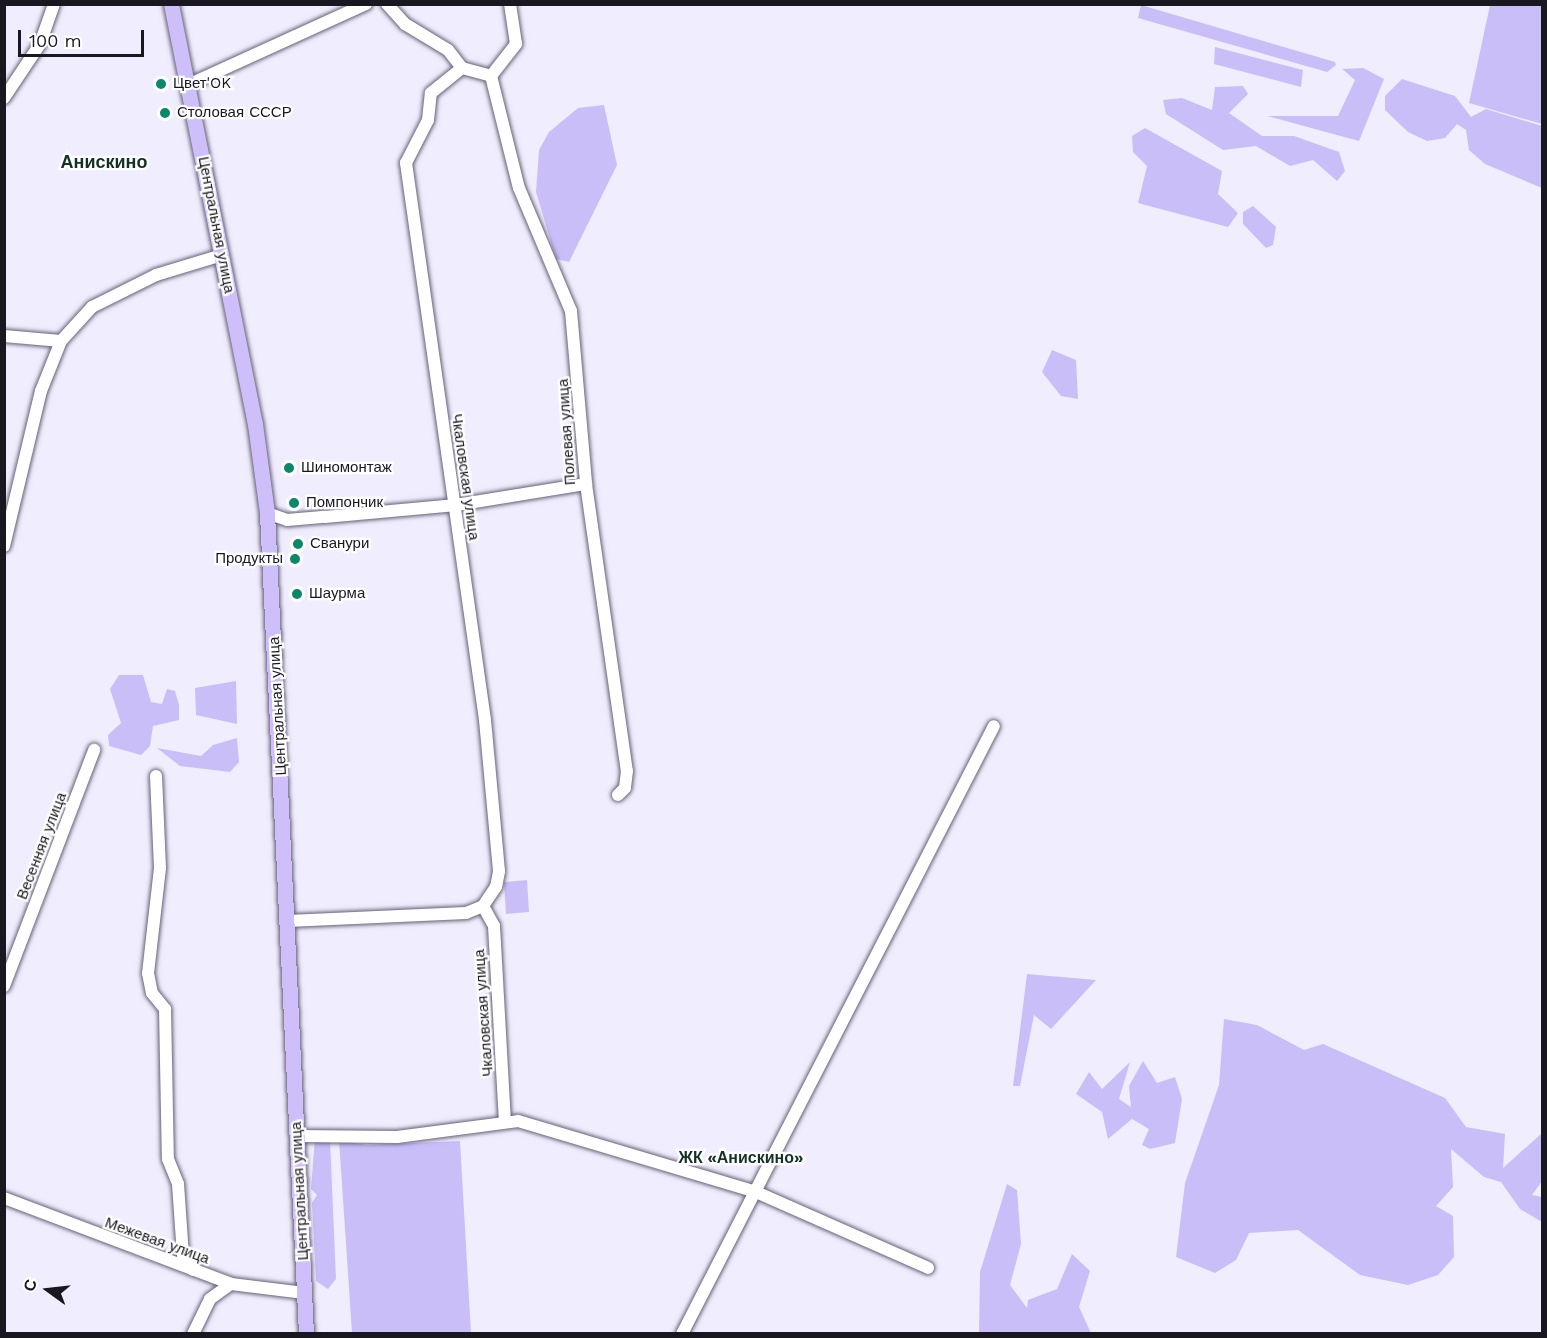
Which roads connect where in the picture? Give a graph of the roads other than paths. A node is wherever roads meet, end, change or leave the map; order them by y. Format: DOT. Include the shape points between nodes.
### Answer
graph roads {
  1 [pos="54,4"];
  2 [pos="171,4"];
  3 [pos="366,4"];
  4 [pos="387,4"];
  5 [pos="510,4"];
  6 [pos="462,68"];
  7 [pos="491,76"];
  8 [pos="188,85"];
  9 [pos="4,98"];
  10 [pos="222,255"];
  11 [pos="4,336"];
  12 [pos="61,341"];
  13 [pos="585,484"];
  14 [pos="456,505"];
  15 [pos="267,513"];
  16 [pos="4,546"];
  17 [pos="994,726"];
  18 [pos="94,750"];
  19 [pos="156,776"];
  20 [pos="618,795"];
  21 [pos="483,906"];
  22 [pos="288,921"];
  23 [pos="4,986"];
  24 [pos="505,1122"];
  25 [pos="297,1136"];
  26 [pos="756,1192"];
  27 [pos="4,1198"];
  28 [pos="928,1268"];
  29 [pos="193,1270"];
  30 [pos="231,1284"];
  31 [pos="304,1293"];
  32 [pos="193,1334"];
  33 [pos="306,1334"];
  34 [pos="682,1334"];
  1 -- 9 [label="street" via="40,44"];
  2 -- 8 [label="main road, Центральная улица"];
  3 -- 8 [label="street"];
  4 -- 6 [label="street" via="405,24 448,50"];
  5 -- 7 [label="street" via="516,44"];
  6 -- 7 [label="street"];
  6 -- 14 [label="street, Чкаловская улица" via="432,93 428,120 406,163"];
  7 -- 13 [label="street, Полевая улица" via="519,188 570,311"];
  8 -- 10 [label="main road, Центральная улица"];
  10 -- 12 [label="street" via="156,275 92,307"];
  10 -- 15 [label="main road, Центральная улица"];
  11 -- 12 [label="street"];
  12 -- 16 [label="street" via="41,391"];
  13 -- 14 [label="street"];
  13 -- 20 [label="street, Полевая улица" via="627,771 626,788"];
  14 -- 15 [label="street" via="287,520"];
  14 -- 21 [label="street, Чкаловская улица" via="499,871"];
  15 -- 22 [label="main road, Центральная улица"];
  17 -- 26 [label="street"];
  18 -- 23 [label="street, Весенняя улица"];
  19 -- 29 [label="street" via="160,868 148,973 152,993 165,1009 168,1159 177,1184 183,1255"];
  21 -- 22 [label="street" via="444,915"];
  21 -- 24 [label="street, Чкаловская улица" via="494,926"];
  22 -- 25 [label="main road, Центральная улица"];
  24 -- 25 [label="street" via="418,1136"];
  24 -- 26 [label="street"];
  25 -- 31 [label="main road, Центральная улица"];
  26 -- 28 [label="street"];
  26 -- 34 [label="street"];
  27 -- 29 [label="street, Межевая улица"];
  29 -- 30 [label="street, Межевая улица"];
  30 -- 31 [label="street, Межевая улица"];
  30 -- 32 [label="street" via="210,1299"];
  31 -- 33 [label="main road, Центральная улица"];
}
